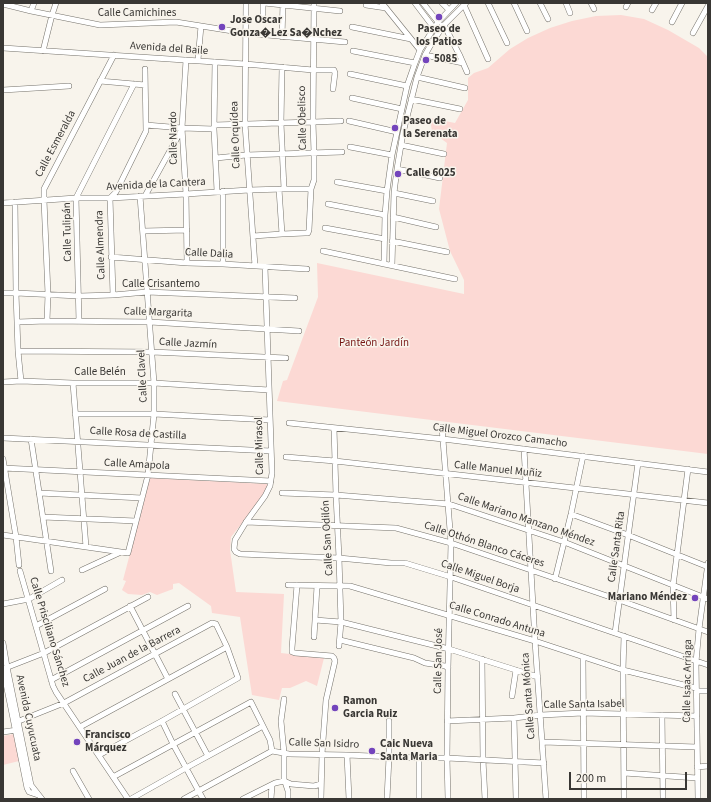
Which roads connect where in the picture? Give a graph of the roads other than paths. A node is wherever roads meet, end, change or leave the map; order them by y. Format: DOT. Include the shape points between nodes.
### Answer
graph roads {
  1 [pos="34,3"];
  2 [pos="56,3"];
  3 [pos="246,3"];
  4 [pos="263,3"];
  5 [pos="382,3"];
  6 [pos="415,3"];
  7 [pos="423,3"];
  8 [pos="442,3"];
  9 [pos="456,3"];
  10 [pos="488,3"];
  11 [pos="514,3"];
  12 [pos="540,3"];
  13 [pos="566,3"];
  14 [pos="591,3"];
  15 [pos="656,3"];
  16 [pos="682,3"];
  17 [pos="3,4"];
  18 [pos="283,4"];
  19 [pos="465,4"];
  20 [pos="314,5"];
  21 [pos="366,5"];
  22 [pos="708,6"];
  23 [pos="386,8"];
  24 [pos="594,9"];
  25 [pos="449,10"];
  26 [pos="652,10"];
  27 [pos="31,11"];
  28 [pos="340,11"];
  29 [pos="570,13"];
  30 [pos="263,14"];
  31 [pos="52,15"];
  32 [pos="548,19"];
  33 [pos="672,22"];
  34 [pos="437,25"];
  35 [pos="444,25"];
  36 [pos="201,26"];
  37 [pos="352,26"];
  38 [pos="527,31"];
  39 [pos="245,33"];
  40 [pos="693,34"];
  41 [pos="282,37"];
  42 [pos="313,39"];
  43 [pos="411,39"];
  44 [pos="433,41"];
  45 [pos="345,42"];
  46 [pos="507,43"];
  47 [pos="3,48"];
  48 [pos="420,50"];
  49 [pos="43,51"];
  50 [pos="353,51"];
  51 [pos="114,55"];
  52 [pos="425,55"];
  53 [pos="488,59"];
  54 [pos="186,60"];
  55 [pos="198,60"];
  56 [pos="215,62"];
  57 [pos="414,63"];
  58 [pos="463,63"];
  59 [pos="246,64"];
  60 [pos="282,67"];
  61 [pos="145,69"];
  62 [pos="313,70"];
  63 [pos="467,72"];
  64 [pos="350,74"];
  65 [pos="416,77"];
  66 [pos="100,81"];
  67 [pos="134,84"];
  68 [pos="145,85"];
  69 [pos="69,86"];
  70 [pos="407,86"];
  71 [pos="333,88"];
  72 [pos="465,88"];
  73 [pos="3,90"];
  74 [pos="352,98"];
  75 [pos="411,99"];
  76 [pos="402,109"];
  77 [pos="460,109"];
  78 [pos="349,121"];
  79 [pos="313,122"];
  80 [pos="341,122"];
  81 [pos="281,123"];
  82 [pos="245,124"];
  83 [pos="146,125"];
  84 [pos="214,127"];
  85 [pos="182,128"];
  86 [pos="397,132"];
  87 [pos="401,145"];
  88 [pos="350,147"];
  89 [pos="342,152"];
  90 [pos="282,153"];
  91 [pos="314,153"];
  92 [pos="444,154"];
  93 [pos="246,155"];
  94 [pos="392,155"];
  95 [pos="216,158"];
  96 [pos="396,169"];
  97 [pos="440,178"];
  98 [pos="337,182"];
  99 [pos="282,189"];
  100 [pos="311,189"];
  101 [pos="249,190"];
  102 [pos="220,191"];
  103 [pos="387,191"];
  104 [pos="394,193"];
  105 [pos="186,194"];
  106 [pos="143,196"];
  107 [pos="76,198"];
  108 [pos="110,198"];
  109 [pos="44,200"];
  110 [pos="434,201"];
  111 [pos="15,202"];
  112 [pos="3,203"];
  113 [pos="328,204"];
  114 [pos="385,215"];
  115 [pos="393,217"];
  116 [pos="436,227"];
  117 [pos="325,228"];
  118 [pos="187,230"];
  119 [pos="143,231"];
  120 [pos="282,234"];
  121 [pos="253,236"];
  122 [pos="385,239"];
  123 [pos="392,241"];
  124 [pos="323,251"];
  125 [pos="447,252"];
  126 [pos="111,257"];
  127 [pos="145,260"];
  128 [pos="187,263"];
  129 [pos="223,264"];
  130 [pos="388,264"];
  131 [pos="255,266"];
  132 [pos="265,267"];
  133 [pos="307,269"];
  134 [pos="455,279"];
  135 [pos="147,292"];
  136 [pos="3,293"];
  137 [pos="16,293"];
  138 [pos="48,294"];
  139 [pos="113,295"];
  140 [pos="79,296"];
  141 [pos="266,297"];
  142 [pos="295,298"];
  143 [pos="47,321"];
  144 [pos="17,322"];
  145 [pos="79,322"];
  146 [pos="150,322"];
  147 [pos="267,328"];
  148 [pos="299,331"];
  149 [pos="18,352"];
  150 [pos="152,352"];
  151 [pos="269,357"];
  152 [pos="286,358"];
  153 [pos="21,381"];
  154 [pos="3,382"];
  155 [pos="73,383"];
  156 [pos="154,383"];
  157 [pos="269,390"];
  158 [pos="75,414"];
  159 [pos="154,414"];
  160 [pos="270,420"];
  161 [pos="290,423"];
  162 [pos="442,427"];
  163 [pos="334,428"];
  164 [pos="3,438"];
  165 [pos="31,439"];
  166 [pos="443,439"];
  167 [pos="77,442"];
  168 [pos="151,445"];
  169 [pos="524,449"];
  170 [pos="271,451"];
  171 [pos="583,456"];
  172 [pos="286,457"];
  173 [pos="3,459"];
  174 [pos="335,461"];
  175 [pos="638,463"];
  176 [pos="4,468"];
  177 [pos="36,469"];
  178 [pos="688,469"];
  179 [pos="80,472"];
  180 [pos="708,472"];
  181 [pos="446,474"];
  182 [pos="148,475"];
  183 [pos="271,481"];
  184 [pos="526,483"];
  185 [pos="576,488"];
  186 [pos="39,493"];
  187 [pos="282,493"];
  188 [pos="82,495"];
  189 [pos="336,495"];
  190 [pos="634,495"];
  191 [pos="142,498"];
  192 [pos="684,501"];
  193 [pos="708,503"];
  194 [pos="449,504"];
  195 [pos="571,514"];
  196 [pos="43,517"];
  197 [pos="83,519"];
  198 [pos="136,521"];
  199 [pos="246,522"];
  200 [pos="338,526"];
  201 [pos="529,531"];
  202 [pos="3,535"];
  203 [pos="628,535"];
  204 [pos="16,537"];
  205 [pos="47,541"];
  206 [pos="564,542"];
  207 [pos="451,543"];
  208 [pos="86,546"];
  209 [pos="122,552"];
  210 [pos="236,552"];
  211 [pos="677,555"];
  212 [pos="340,558"];
  213 [pos="624,566"];
  214 [pos="708,566"];
  215 [pos="82,570"];
  216 [pos="51,571"];
  217 [pos="532,571"];
  218 [pos="451,577"];
  219 [pos="555,579"];
  220 [pos="62,580"];
  221 [pos="288,585"];
  222 [pos="297,585"];
  223 [pos="317,586"];
  224 [pos="340,586"];
  225 [pos="673,586"];
  226 [pos="105,589"];
  227 [pos="148,598"];
  228 [pos="705,598"];
  229 [pos="29,599"];
  230 [pos="619,600"];
  231 [pos="3,604"];
  232 [pos="533,605"];
  233 [pos="130,606"];
  234 [pos="188,606"];
  235 [pos="450,616"];
  236 [pos="316,620"];
  237 [pos="674,620"];
  238 [pos="341,622"];
  239 [pos="36,626"];
  240 [pos="699,629"];
  241 [pos="142,630"];
  242 [pos="708,632"];
  243 [pos="615,633"];
  244 [pos="624,636"];
  245 [pos="314,637"];
  246 [pos="340,640"];
  247 [pos="535,642"];
  248 [pos="3,643"];
  249 [pos="339,646"];
  250 [pos="227,647"];
  251 [pos="448,649"];
  252 [pos="44,653"];
  253 [pos="155,653"];
  254 [pos="583,657"];
  255 [pos="482,659"];
  256 [pos="696,662"];
  257 [pos="708,666"];
  258 [pos="448,668"];
  259 [pos="4,669"];
  260 [pos="516,670"];
  261 [pos="623,670"];
  262 [pos="538,677"];
  263 [pos="168,679"];
  264 [pos="51,680"];
  265 [pos="696,690"];
  266 [pos="708,691"];
  267 [pos="175,694"];
  268 [pos="512,696"];
  269 [pos="11,698"];
  270 [pos="284,699"];
  271 [pos="3,700"];
  272 [pos="64,703"];
  273 [pos="182,709"];
  274 [pos="583,712"];
  275 [pos="623,713"];
  276 [pos="541,715"];
  277 [pos="662,715"];
  278 [pos="697,716"];
  279 [pos="514,718"];
  280 [pos="483,720"];
  281 [pos="162,721"];
  282 [pos="389,721"];
  283 [pos="447,721"];
  284 [pos="17,723"];
  285 [pos="264,726"];
  286 [pos="80,727"];
  287 [pos="18,730"];
  288 [pos="3,732"];
  289 [pos="195,732"];
  290 [pos="543,742"];
  291 [pos="583,743"];
  292 [pos="173,744"];
  293 [pos="624,744"];
  294 [pos="663,746"];
  295 [pos="697,747"];
  296 [pos="278,752"];
  297 [pos="322,754"];
  298 [pos="99,755"];
  299 [pos="347,755"];
  300 [pos="208,756"];
  301 [pos="390,757"];
  302 [pos="419,758"];
  303 [pos="447,758"];
  304 [pos="483,760"];
  305 [pos="515,761"];
  306 [pos="544,763"];
  307 [pos="697,766"];
  308 [pos="708,766"];
  309 [pos="186,768"];
  310 [pos="73,771"];
  311 [pos="624,773"];
  312 [pos="663,776"];
  313 [pos="113,777"];
  314 [pos="697,778"];
  315 [pos="284,781"];
  316 [pos="321,784"];
  317 [pos="272,785"];
  318 [pos="199,791"];
  319 [pos="40,797"];
  320 [pos="90,799"];
  321 [pos="129,799"];
  322 [pos="184,799"];
  323 [pos="203,799"];
  324 [pos="243,799"];
  325 [pos="271,799"];
  326 [pos="288,799"];
  327 [pos="321,799"];
  328 [pos="349,799"];
  329 [pos="387,799"];
  330 [pos="419,799"];
  331 [pos="448,799"];
  332 [pos="485,799"];
  333 [pos="516,799"];
  334 [pos="546,799"];
  335 [pos="584,799"];
  336 [pos="624,799"];
  337 [pos="663,799"];
  338 [pos="698,799"];
  1 -- 27 [label="street"];
  2 -- 31 [label="street"];
  3 -- 39 [label="street, Calle Orquídea"];
  4 -- 18 [label="street"];
  4 -- 30 [label="street"];
  5 -- 23 [label="street"];
  6 -- 34 [label="street"];
  7 -- 34 [label="street"];
  8 -- 25 [label="street"];
  9 -- 25 [label="street"];
  10 -- 46 [label="street"];
  11 -- 38 [label="street"];
  12 -- 32 [label="street"];
  13 -- 29 [label="street"];
  14 -- 24 [label="street"];
  15 -- 26 [label="street"];
  16 -- 33 [label="street"];
  17 -- 27 [label="street, Calle Camichines"];
  18 -- 20 [label="street"];
  18 -- 41 [label="street"];
  19 -- 35 [label="street"];
  19 -- 53 [label="street"];
  20 -- 28 [label="street"];
  20 -- 42 [label="street, Calle Obelisco"];
  21 -- 23 [label="street"];
  22 -- 40 [label="street"];
  23 -- 43 [label="street"];
  25 -- 34 [label="street"];
  27 -- 31 [label="street, Calle Camichines"];
  31 -- 36 [label="street, Calle Camichines" via="100,25 176,22"];
  31 -- 49 [label="street"];
  34 -- 35 [label="street"];
  34 -- 44 [label="street"];
  34 -- 48 [label="street"];
  35 -- 44 [label="street"];
  35 -- 58 [label="street"];
  36 -- 39 [label="street, Calle Camichines"];
  36 -- 55 [label="street"];
  37 -- 43 [label="street"];
  39 -- 41 [label="street, Calle Camichines"];
  39 -- 59 [label="street, Calle Orquídea"];
  41 -- 42 [label="street, Calle Camichines"];
  42 -- 45 [label="street, Calle Camichines"];
  42 -- 62 [label="street, Calle Obelisco"];
  43 -- 48 [label="street"];
  44 -- 52 [label="street"];
  47 -- 49 [label="street, Avenida del Baile"];
  48 -- 57 [label="street"];
  49 -- 51 [label="street, Avenida del Baile"];
  50 -- 57 [label="street"];
  51 -- 54 [label="street, Avenida del Baile"];
  51 -- 66 [label="street, Calle Esmeralda"];
  52 -- 58 [label="street"];
  52 -- 65 [label="street"];
  54 -- 55 [label="street, Avenida del Baile"];
  54 -- 85 [label="street, Calle Nardo"];
  55 -- 56 [label="street, Avenida del Baile"];
  56 -- 59 [label="street, Avenida del Baile"];
  56 -- 84 [label="street"];
  57 -- 70 [label="street"];
  58 -- 63 [label="street"];
  59 -- 60 [label="street, Avenida del Baile"];
  59 -- 82 [label="street, Calle Orquídea"];
  60 -- 62 [label="street, Avenida del Baile"];
  60 -- 81 [label="street"];
  61 -- 68 [label="street, Calle Almendra"];
  62 -- 71 [label="street, Avenida del Baile" via="334,70"];
  62 -- 79 [label="street, Calle Obelisco"];
  64 -- 70 [label="street"];
  65 -- 72 [label="street"];
  65 -- 75 [label="street"];
  66 -- 67 [label="street"];
  66 -- 109 [label="street, Calle Esmeralda" via="45,186"];
  67 -- 68 [label="street"];
  67 -- 107 [label="street, Calle Tulipán"];
  68 -- 83 [label="street, Calle Almendra"];
  69 -- 73 [label="street"];
  70 -- 76 [label="street"];
  74 -- 76 [label="street"];
  75 -- 77 [label="street"];
  75 -- 87 [label="street"];
  76 -- 86 [label="street"];
  78 -- 86 [label="street"];
  79 -- 80 [label="street"];
  79 -- 81 [label="street"];
  79 -- 91 [label="street, Calle Obelisco"];
  81 -- 82 [label="street"];
  81 -- 90 [label="street"];
  82 -- 84 [label="street"];
  82 -- 93 [label="street, Calle Orquídea"];
  83 -- 85 [label="street"];
  83 -- 108 [label="street, Calle Almendra" via="146,131 123,178"];
  84 -- 85 [label="street"];
  84 -- 95 [label="street"];
  85 -- 105 [label="street, Calle Nardo"];
  85 -- 106 [label="street"];
  86 -- 94 [label="street"];
  87 -- 92 [label="street"];
  87 -- 96 [label="street"];
  88 -- 94 [label="street"];
  89 -- 91 [label="street"];
  90 -- 91 [label="street"];
  90 -- 93 [label="street"];
  90 -- 99 [label="street"];
  91 -- 100 [label="street, Calle Obelisco" via="314,180"];
  93 -- 95 [label="street"];
  93 -- 101 [label="street, Calle Orquídea"];
  94 -- 103 [label="street"];
  95 -- 102 [label="street"];
  96 -- 97 [label="street"];
  96 -- 104 [label="street"];
  98 -- 103 [label="street"];
  99 -- 100 [label="street, Avenida de la Cantera"];
  99 -- 101 [label="street, Avenida de la Cantera"];
  99 -- 120 [label="street"];
  100 -- 120 [label="street, Calle Obelisco" via="308,233"];
  101 -- 102 [label="street, Avenida de la Cantera"];
  101 -- 121 [label="street, Calle Orquídea"];
  102 -- 105 [label="street, Avenida de la Cantera"];
  102 -- 129 [label="street"];
  103 -- 114 [label="street"];
  104 -- 110 [label="street"];
  104 -- 115 [label="street"];
  105 -- 106 [label="street, Avenida de la Cantera"];
  105 -- 118 [label="street, Calle Nardo"];
  106 -- 108 [label="street, Avenida de la Cantera"];
  106 -- 119 [label="street, Calle Clavel"];
  107 -- 108 [label="street, Avenida de la Cantera"];
  107 -- 109 [label="street, Avenida de la Cantera"];
  107 -- 140 [label="street, Calle Tulipán"];
  108 -- 126 [label="street, Calle Almendra"];
  109 -- 111 [label="street, Avenida de la Cantera"];
  109 -- 138 [label="street, Calle Esmeralda"];
  111 -- 112 [label="street, Avenida de la Cantera"];
  111 -- 137 [label="street"];
  113 -- 114 [label="street"];
  114 -- 122 [label="street"];
  115 -- 116 [label="street"];
  115 -- 123 [label="street"];
  117 -- 122 [label="street"];
  118 -- 119 [label="street"];
  118 -- 128 [label="street, Calle Nardo"];
  119 -- 127 [label="street, Calle Clavel"];
  120 -- 121 [label="street"];
  121 -- 131 [label="street, Calle Orquídea"];
  122 -- 130 [label="street"];
  123 -- 125 [label="street"];
  123 -- 130 [label="street"];
  124 -- 130 [label="street"];
  126 -- 127 [label="street, Calle Dalia"];
  126 -- 139 [label="street, Calle Almendra"];
  127 -- 128 [label="street, Calle Dalia"];
  127 -- 135 [label="street, Calle Clavel"];
  128 -- 129 [label="street, Calle Dalia"];
  129 -- 131 [label="street, Calle Dalia"];
  130 -- 134 [label="street"];
  131 -- 132 [label="street, Calle Dalia"];
  132 -- 133 [label="street, Calle Dalia"];
  132 -- 141 [label="street, Calle Mirasol"];
  135 -- 139 [label="street, Calle Crisantemo"];
  135 -- 141 [label="street, Calle Crisantemo"];
  135 -- 146 [label="street, Calle Clavel"];
  136 -- 137 [label="street, Calle Crisantemo"];
  137 -- 138 [label="street, Calle Crisantemo"];
  137 -- 144 [label="street"];
  138 -- 140 [label="street, Calle Crisantemo"];
  138 -- 143 [label="street, Calle Esmeralda"];
  139 -- 140 [label="street, Calle Crisantemo"];
  140 -- 145 [label="street, Calle Tulipán"];
  141 -- 142 [label="street, Calle Crisantemo"];
  141 -- 147 [label="street, Calle Mirasol"];
  143 -- 144 [label="street, Calle Margarita"];
  143 -- 145 [label="street, Calle Margarita"];
  144 -- 149 [label="street"];
  145 -- 146 [label="street, Calle Margarita"];
  146 -- 147 [label="street, Calle Margarita"];
  146 -- 150 [label="street, Calle Clavel"];
  147 -- 148 [label="street, Calle Margarita"];
  147 -- 151 [label="street, Calle Mirasol"];
  149 -- 150 [label="street, Calle Jazmín"];
  149 -- 153 [label="street"];
  150 -- 151 [label="street, Calle Jazmín"];
  150 -- 156 [label="street, Calle Clavel"];
  151 -- 152 [label="street, Calle Jazmín"];
  151 -- 157 [label="street, Calle Mirasol"];
  153 -- 154 [label="street, Calle Belén"];
  153 -- 155 [label="street, Calle Belén"];
  155 -- 156 [label="street, Calle Belén"];
  155 -- 158 [label="street"];
  156 -- 157 [label="street, Calle Belén"];
  156 -- 159 [label="street, Calle Clavel"];
  157 -- 160 [label="street, Calle Mirasol"];
  158 -- 159 [label="street"];
  158 -- 167 [label="street"];
  159 -- 160 [label="street"];
  159 -- 168 [label="street, Calle Clavel"];
  160 -- 170 [label="street, Calle Mirasol"];
  161 -- 163 [label="street, Calle Miguel Orozco Camacho"];
  162 -- 166 [label="street, Calle San José"];
  163 -- 166 [label="street, Calle Miguel Orozco Camacho"];
  163 -- 174 [label="street, Calle San Odilón"];
  164 -- 165 [label="street, Calle Rosa de Castilla"];
  165 -- 167 [label="street, Calle Rosa de Castilla"];
  165 -- 177 [label="street"];
  166 -- 169 [label="street, Calle Miguel Orozco Camacho"];
  166 -- 181 [label="street, Calle San José"];
  167 -- 168 [label="street, Calle Rosa de Castilla"];
  167 -- 179 [label="street"];
  168 -- 170 [label="street, Calle Rosa de Castilla"];
  168 -- 182 [label="street, Calle Clavel"];
  169 -- 171 [label="street, Calle Miguel Orozco Camacho"];
  169 -- 184 [label="street, Calle Santa Mónica"];
  170 -- 183 [label="street, Calle Mirasol"];
  171 -- 175 [label="street, Calle Miguel Orozco Camacho"];
  171 -- 185 [label="street"];
  172 -- 174 [label="street, Calle Manuel Muñiz"];
  173 -- 176 [label="street, Calle Prisciliano Sánchez"];
  174 -- 181 [label="street, Calle Manuel Muñiz"];
  174 -- 189 [label="street, Calle San Odilón"];
  175 -- 178 [label="street, Calle Miguel Orozco Camacho"];
  175 -- 190 [label="street, Calle Santa Rita"];
  176 -- 177 [label="street, Calle Amapola"];
  176 -- 204 [label="street, Calle Prisciliano Sánchez"];
  177 -- 179 [label="street, Calle Amapola"];
  177 -- 186 [label="street"];
  178 -- 180 [label="street, Calle Miguel Orozco Camacho"];
  178 -- 192 [label="street"];
  179 -- 182 [label="street, Calle Amapola"];
  179 -- 188 [label="street"];
  181 -- 184 [label="street, Calle Manuel Muñiz"];
  181 -- 194 [label="street, Calle San José"];
  182 -- 183 [label="street, Calle Amapola"];
  182 -- 191 [label="street, Calle Clavel"];
  183 -- 199 [label="street, Calle Mirasol" via="265,496"];
  184 -- 185 [label="street, Calle Manuel Muñiz"];
  184 -- 201 [label="street, Calle Santa Mónica"];
  185 -- 190 [label="street, Calle Manuel Muñiz"];
  185 -- 195 [label="street"];
  186 -- 188 [label="street"];
  186 -- 196 [label="street"];
  187 -- 189 [label="street, Calle Mariano Manzano Méndez"];
  188 -- 191 [label="street"];
  188 -- 197 [label="street"];
  189 -- 194 [label="street, Calle Mariano Manzano Méndez"];
  189 -- 200 [label="street, Calle San Odilón"];
  190 -- 192 [label="street, Calle Manuel Muñiz"];
  190 -- 203 [label="street, Calle Santa Rita"];
  191 -- 198 [label="street, Calle Clavel"];
  192 -- 193 [label="street, Calle Manuel Muñiz"];
  192 -- 211 [label="street"];
  194 -- 201 [label="street, Calle Mariano Manzano Méndez"];
  194 -- 207 [label="street, Calle San José"];
  195 -- 203 [label="street"];
  195 -- 206 [label="street"];
  196 -- 197 [label="street"];
  196 -- 205 [label="street"];
  197 -- 198 [label="street"];
  197 -- 208 [label="street"];
  198 -- 209 [label="street, Calle Clavel" via="128,553"];
  199 -- 200 [label="street, Calle Othón Blanco Cáceres"];
  199 -- 210 [label="street, Calle Mirasol" via="235,540"];
  200 -- 207 [label="street, Calle Othón Blanco Cáceres" via="392,528"];
  200 -- 212 [label="street, Calle San Odilón"];
  201 -- 206 [label="street, Calle Mariano Manzano Méndez"];
  201 -- 217 [label="street, Calle Santa Mónica"];
  202 -- 204 [label="street"];
  203 -- 211 [label="street"];
  203 -- 213 [label="street, Calle Santa Rita"];
  204 -- 205 [label="street"];
  204 -- 229 [label="street, Calle Prisciliano Sánchez" via="19,568"];
  205 -- 208 [label="street"];
  205 -- 216 [label="street"];
  206 -- 213 [label="street, Calle Mariano Manzano Méndez"];
  206 -- 219 [label="street"];
  207 -- 217 [label="street, Calle Othón Blanco Cáceres"];
  207 -- 218 [label="street, Calle San José"];
  208 -- 209 [label="street"];
  209 -- 215 [label="street"];
  210 -- 212 [label="street, Calle Miguel Borja"];
  211 -- 214 [label="street"];
  211 -- 225 [label="street"];
  212 -- 218 [label="street, Calle Miguel Borja" via="405,563"];
  212 -- 224 [label="street, Calle San Odilón"];
  213 -- 225 [label="street, Calle Mariano Manzano Méndez"];
  213 -- 230 [label="street, Calle Santa Rita"];
  214 -- 228 [label="street, Calle Isaac Arriaga"];
  217 -- 219 [label="street, Calle Othón Blanco Cáceres"];
  217 -- 232 [label="street, Calle Santa Mónica"];
  218 -- 232 [label="street, Calle Miguel Borja"];
  218 -- 235 [label="street, Calle San José"];
  219 -- 230 [label="street, Calle Othón Blanco Cáceres"];
  220 -- 229 [label="street"];
  221 -- 222 [label="street, Calle Conrado Antuna"];
  222 -- 223 [label="street, Calle Conrado Antuna"];
  222 -- 297 [label="street" via="292,652 332,656 335,661 326,700"];
  223 -- 224 [label="street, Calle Conrado Antuna"];
  223 -- 236 [label="street"];
  224 -- 235 [label="street, Calle Conrado Antuna" via="350,586"];
  224 -- 238 [label="street, Calle San Odilón"];
  225 -- 228 [label="street, Calle Mariano Manzano Méndez"];
  225 -- 237 [label="street"];
  226 -- 239 [label="street"];
  227 -- 233 [label="street"];
  228 -- 240 [label="street, Calle Isaac Arriaga"];
  229 -- 231 [label="street"];
  229 -- 239 [label="street, Calle Prisciliano Sánchez"];
  230 -- 237 [label="street, Calle Othón Blanco Cáceres"];
  230 -- 243 [label="street, Calle Santa Rita"];
  232 -- 243 [label="street, Calle Miguel Borja"];
  232 -- 247 [label="street, Calle Santa Mónica"];
  233 -- 241 [label="street"];
  233 -- 252 [label="street"];
  234 -- 241 [label="street"];
  235 -- 247 [label="street, Calle Conrado Antuna"];
  235 -- 251 [label="street, Calle San José"];
  236 -- 238 [label="street"];
  236 -- 245 [label="street"];
  237 -- 240 [label="street, Calle Othón Blanco Cáceres"];
  238 -- 246 [label="street, Calle San Odilón"];
  238 -- 251 [label="street"];
  239 -- 252 [label="street, Calle Prisciliano Sánchez"];
  240 -- 242 [label="street, Calle Othón Blanco Cáceres"];
  240 -- 256 [label="street, Calle Isaac Arriaga"];
  241 -- 253 [label="street"];
  241 -- 264 [label="street"];
  243 -- 244 [label="street, Calle Miguel Borja"];
  244 -- 256 [label="street, Calle Miguel Borja"];
  244 -- 261 [label="street"];
  246 -- 249 [label="street, Calle San Odilón"];
  246 -- 258 [label="street"];
  247 -- 254 [label="street, Calle Conrado Antuna"];
  247 -- 262 [label="street, Calle Santa Mónica"];
  248 -- 259 [label="street, Avenida Cuyucuata"];
  250 -- 253 [label="street, Calle Juan de la Barrera" via="215,623"];
  250 -- 263 [label="street"];
  250 -- 273 [label="street" via="238,678"];
  251 -- 255 [label="street"];
  251 -- 258 [label="street, Calle San José"];
  252 -- 259 [label="street"];
  252 -- 264 [label="street, Calle Prisciliano Sánchez"];
  253 -- 263 [label="street"];
  253 -- 272 [label="street, Calle Juan de la Barrera"];
  254 -- 261 [label="street, Calle Conrado Antuna"];
  254 -- 274 [label="street"];
  255 -- 260 [label="street"];
  255 -- 280 [label="street"];
  256 -- 257 [label="street, Calle Miguel Borja"];
  256 -- 265 [label="street, Calle Isaac Arriaga"];
  258 -- 283 [label="street, Calle San José"];
  259 -- 269 [label="street, Avenida Cuyucuata"];
  260 -- 262 [label="street"];
  260 -- 268 [label="street"];
  261 -- 265 [label="street, Calle Conrado Antuna"];
  261 -- 275 [label="street"];
  262 -- 276 [label="street, Calle Santa Mónica"];
  263 -- 286 [label="street"];
  264 -- 272 [label="street, Calle Prisciliano Sánchez"];
  265 -- 266 [label="street, Calle Conrado Antuna"];
  265 -- 278 [label="street, Calle Isaac Arriaga"];
  267 -- 273 [label="street"];
  269 -- 271 [label="street"];
  269 -- 284 [label="street, Avenida Cuyucuata"];
  270 -- 296 [label="street"];
  272 -- 284 [label="street, Calle Juan de la Barrera"];
  272 -- 286 [label="street, Calle Prisciliano Sánchez"];
  273 -- 281 [label="street"];
  273 -- 289 [label="street"];
  274 -- 275 [label="street, Calle Santa Isabel"];
  274 -- 276 [label="street, Calle Santa Isabel"];
  274 -- 291 [label="street"];
  275 -- 277 [label="street, Calle Santa Isabel"];
  275 -- 293 [label="street"];
  276 -- 279 [label="street, Calle Santa Isabel"];
  276 -- 290 [label="street, Calle Santa Mónica"];
  277 -- 278 [label="street, Calle Santa Isabel"];
  277 -- 294 [label="street"];
  278 -- 295 [label="street, Calle Isaac Arriaga"];
  279 -- 280 [label="street, Calle Santa Isabel"];
  279 -- 305 [label="street"];
  280 -- 283 [label="street, Calle Santa Isabel"];
  280 -- 304 [label="street"];
  281 -- 292 [label="street"];
  281 -- 298 [label="street"];
  282 -- 301 [label="street"];
  283 -- 303 [label="street, Calle San José"];
  284 -- 287 [label="street, Avenida Cuyucuata"];
  285 -- 289 [label="street" via="251,702"];
  285 -- 296 [label="street"];
  285 -- 300 [label="street"];
  286 -- 298 [label="street, Calle Prisciliano Sánchez"];
  287 -- 288 [label="street"];
  287 -- 319 [label="street, Avenida Cuyucuata" via="31,784"];
  289 -- 292 [label="street"];
  289 -- 300 [label="street"];
  290 -- 291 [label="street"];
  290 -- 306 [label="street, Calle Santa Mónica"];
  291 -- 293 [label="street"];
  291 -- 335 [label="street"];
  292 -- 309 [label="street"];
  292 -- 313 [label="street"];
  293 -- 294 [label="street"];
  293 -- 311 [label="street"];
  294 -- 295 [label="street"];
  294 -- 312 [label="street"];
  295 -- 307 [label="street, Calle Isaac Arriaga"];
  296 -- 297 [label="street, Calle San Isidro"];
  296 -- 315 [label="street"];
  296 -- 318 [label="street"];
  297 -- 299 [label="street, Calle San Isidro"];
  297 -- 316 [label="street"];
  298 -- 313 [label="street, Calle Prisciliano Sánchez"];
  299 -- 301 [label="street, Calle San Isidro"];
  299 -- 328 [label="street"];
  300 -- 309 [label="street"];
  301 -- 302 [label="street, Calle San Isidro"];
  301 -- 329 [label="street"];
  302 -- 303 [label="street, Calle San Isidro"];
  302 -- 330 [label="street"];
  303 -- 304 [label="street, Calle San Isidro"];
  303 -- 331 [label="street, Calle San José"];
  304 -- 305 [label="street, Calle San Isidro"];
  304 -- 332 [label="street"];
  305 -- 306 [label="street, Calle San Isidro"];
  305 -- 333 [label="street"];
  306 -- 334 [label="street, Calle Santa Mónica"];
  307 -- 308 [label="street"];
  307 -- 314 [label="street, Calle Isaac Arriaga"];
  309 -- 318 [label="street"];
  309 -- 321 [label="street"];
  310 -- 320 [label="street"];
  311 -- 312 [label="street"];
  311 -- 336 [label="street"];
  312 -- 314 [label="street"];
  312 -- 337 [label="street"];
  313 -- 321 [label="street, Calle Prisciliano Sánchez"];
  314 -- 338 [label="street, Calle Isaac Arriaga"];
  315 -- 316 [label="street" via="299,785"];
  315 -- 317 [label="street"];
  315 -- 326 [label="street"];
  316 -- 327 [label="street"];
  317 -- 324 [label="street"];
  317 -- 325 [label="street"];
  318 -- 322 [label="street"];
  318 -- 323 [label="street"];
}
